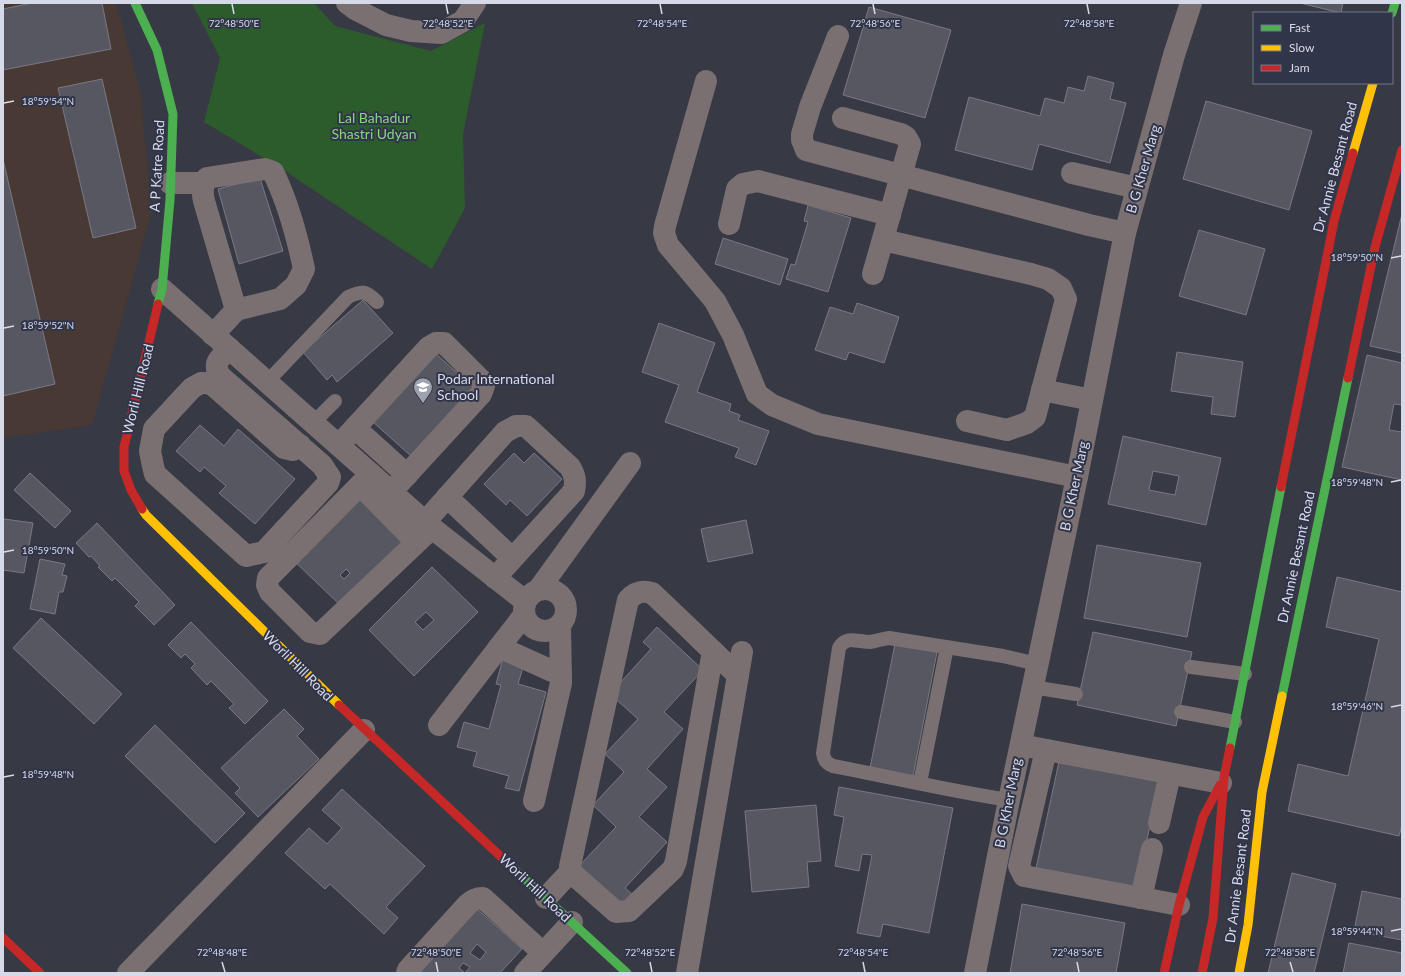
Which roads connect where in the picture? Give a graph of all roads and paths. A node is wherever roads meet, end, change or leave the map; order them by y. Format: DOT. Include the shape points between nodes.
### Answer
graph roads {
  1 [pos="135,3"];
  2 [pos="347,3"];
  3 [pos="474,3"];
  4 [pos="1191,3"];
  5 [pos="838,36"];
  6 [pos="706,81"];
  7 [pos="1373,84"];
  8 [pos="843,118"];
  9 [pos="1402,150"];
  10 [pos="1072,173"];
  11 [pos="902,175"];
  12 [pos="170,183"];
  13 [pos="204,183"];
  14 [pos="1137,188"];
  15 [pos="890,215"];
  16 [pos="729,224"];
  17 [pos="1125,233"];
  18 [pos="883,240"];
  19 [pos="873,274"];
  20 [pos="162,289"];
  21 [pos="377,302"];
  22 [pos="236,310"];
  23 [pos="221,342"];
  24 [pos="267,382"];
  25 [pos="1042,390"];
  26 [pos="1092,400"];
  27 [pos="335,401"];
  28 [pos="967,421"];
  29 [pos="313,423"];
  30 [pos="355,428"];
  31 [pos="335,442"];
  32 [pos="307,451"];
  33 [pos="630,464"];
  34 [pos="407,475"];
  35 [pos="1077,477"];
  36 [pos="365,480"];
  37 [pos="391,492"];
  38 [pos="447,497"];
  39 [pos="424,530"];
  40 [pos="512,558"];
  41 [pos="495,578"];
  42 [pos="529,602"];
  43 [pos="560,626"];
  44 [pos="499,647"];
  45 [pos="947,647"];
  46 [pos="713,651"];
  47 [pos="742,652"];
  48 [pos="1037,664"];
  49 [pos="1191,666"];
  50 [pos="1245,674"];
  51 [pos="561,675"];
  52 [pos="738,675"];
  53 [pos="1032,687"];
  54 [pos="1076,694"];
  55 [pos="1181,712"];
  56 [pos="1235,722"];
  57 [pos="439,725"];
  58 [pos="364,730"];
  59 [pos="1020,745"];
  60 [pos="1046,750"];
  61 [pos="1170,774"];
  62 [pos="1223,780"];
  63 [pos="920,783"];
  64 [pos="1009,800"];
  65 [pos="534,801"];
  66 [pos="1159,823"];
  67 [pos="1152,849"];
  68 [pos="571,871"];
  69 [pos="546,898"];
  70 [pos="1141,898"];
  71 [pos="1179,905"];
  72 [pos="572,922"];
  73 [pos="3,938"];
  74 [pos="543,953"];
  75 [pos="40,973"];
  76 [pos="128,973"];
  77 [pos="408,973"];
  78 [pos="525,973"];
  79 [pos="627,973"];
  80 [pos="687,973"];
  81 [pos="975,973"];
  82 [pos="1164,973"];
  83 [pos="1202,973"];
  84 [pos="1239,973"];
  1 -- 12 [label="main road, A P Katre Road" via="157,50 174,114"];
  2 -- 3 [label="street" via="355,10 386,25 412,31 441,33 463,20"];
  4 -- 14 [label="street, B G Kher Marg"];
  5 -- 11 [label="street" via="802,134 806,150"];
  6 -- 35 [label="street" via="664,233 668,245 715,301 733,335 757,394 772,405 818,424"];
  7 -- 50 [label="main road, Dr Annie Besant Road" via="1334,221"];
  8 -- 11 [label="street" via="906,137 910,144"];
  9 -- 84 [label="main road, Dr Annie Besant Road" via="1375,247 1262,792 1248,925"];
  10 -- 14 [label="street"];
  11 -- 15 [label="street"];
  11 -- 17 [label="street"];
  12 -- 13 [label="street"];
  12 -- 20 [label="main road, A P Katre Road"];
  13 -- 22 [label="street" via="204,201"];
  13 -- 22 [label="street" via="207,178 265,169 273,172 280,185 299,246 304,269 296,285 280,299"];
  14 -- 17 [label="street, B G Kher Marg"];
  15 -- 16 [label="street" via="758,181 743,184 737,189"];
  15 -- 18 [label="street"];
  17 -- 26 [label="street, B G Kher Marg"];
  18 -- 19 [label="street"];
  18 -- 25 [label="street" via="1031,274 1048,279 1060,288 1066,299"];
  20 -- 23 [label="street"];
  20 -- 58 [label="main road, Worli Hill Road" via="124,447 124,471 131,490 146,515"];
  21 -- 24 [label="lane" via="368,293 360,292 348,297"];
  22 -- 23 [label="street"];
  23 -- 24 [label="street"];
  23 -- 32 [label="street" via="216,364 220,376"];
  24 -- 29 [label="street"];
  25 -- 26 [label="street"];
  25 -- 28 [label="street" via="1035,417 1027,423 1007,430"];
  26 -- 35 [label="street, B G Kher Marg"];
  27 -- 29 [label="lane"];
  29 -- 31 [label="street"];
  30 -- 31 [label="street"];
  30 -- 34 [label="street"];
  30 -- 34 [label="street" via="429,347 436,343 444,343 484,386 481,394"];
  31 -- 32 [label="street"];
  31 -- 36 [label="street"];
  32 -- 32 [label="street" via="330,477 328,483 264,552 246,556 155,474 150,451 154,429 192,388 201,383 213,385 284,448"];
  33 -- 42 [label="street"];
  34 -- 37 [label="street"];
  35 -- 48 [label="street, B G Kher Marg"];
  36 -- 37 [label="street"];
  36 -- 39 [label="street"];
  36 -- 39 [label="street" via="268,578 270,592 310,632 320,634"];
  37 -- 39 [label="street"];
  38 -- 39 [label="street"];
  38 -- 40 [label="street"];
  38 -- 40 [label="street" via="505,432 516,426 526,426 532,431 570,467 576,483 574,491"];
  39 -- 41 [label="street"];
  40 -- 41 [label="street"];
  41 -- 42 [label="street"];
  42 -- 43 [label="street" via="526,620 532,627 541,631 551,631"];
  42 -- 43 [label="street" via="548,589 557,592 567,608"];
  42 -- 44 [label="street"];
  43 -- 51 [label="street"];
  44 -- 51 [label="street"];
  44 -- 57 [label="street"];
  45 -- 48 [label="lane"];
  45 -- 63 [label="lane"];
  45 -- 63 [label="lane" via="889,638 872,642 846,640 839,648 824,759 827,764 833,766"];
  46 -- 52 [label="street"];
  46 -- 68 [label="street" via="673,869 629,911 622,912 616,912"];
  46 -- 68 [label="street" via="652,593 637,593 628,600 570,866"];
  47 -- 52 [label="street"];
  48 -- 53 [label="street, B G Kher Marg"];
  49 -- 50 [label="lane"];
  50 -- 56 [label="main road, Dr Annie Besant Road"];
  51 -- 65 [label="street"];
  52 -- 80 [label="street"];
  53 -- 54 [label="lane"];
  53 -- 59 [label="street, B G Kher Marg"];
  55 -- 56 [label="lane"];
  56 -- 62 [label="main road, Dr Annie Besant Road"];
  58 -- 69 [label="main road, Worli Hill Road"];
  58 -- 76 [label="street"];
  59 -- 60 [label="street"];
  59 -- 64 [label="street, B G Kher Marg"];
  60 -- 61 [label="street"];
  60 -- 70 [label="street" via="1019,866 1021,872 1024,876"];
  61 -- 62 [label="street"];
  61 -- 66 [label="street"];
  62 -- 71 [label="main road, Dr Annie Besant Road" via="1203,817"];
  62 -- 83 [label="main road, Dr Annie Besant Road" via="1213,918"];
  63 -- 64 [label="lane"];
  64 -- 81 [label="street, B G Kher Marg"];
  67 -- 70 [label="street"];
  68 -- 69 [label="street"];
  69 -- 72 [label="main road, Worli Hill Road"];
  70 -- 71 [label="street"];
  71 -- 82 [label="main road, Dr Annie Besant Road"];
  72 -- 74 [label="street"];
  72 -- 79 [label="main road, Worli Hill Road"];
  73 -- 75 [label="main road"];
  74 -- 77 [label="street" via="483,898 477,898 468,904"];
  74 -- 78 [label="street"];
}
